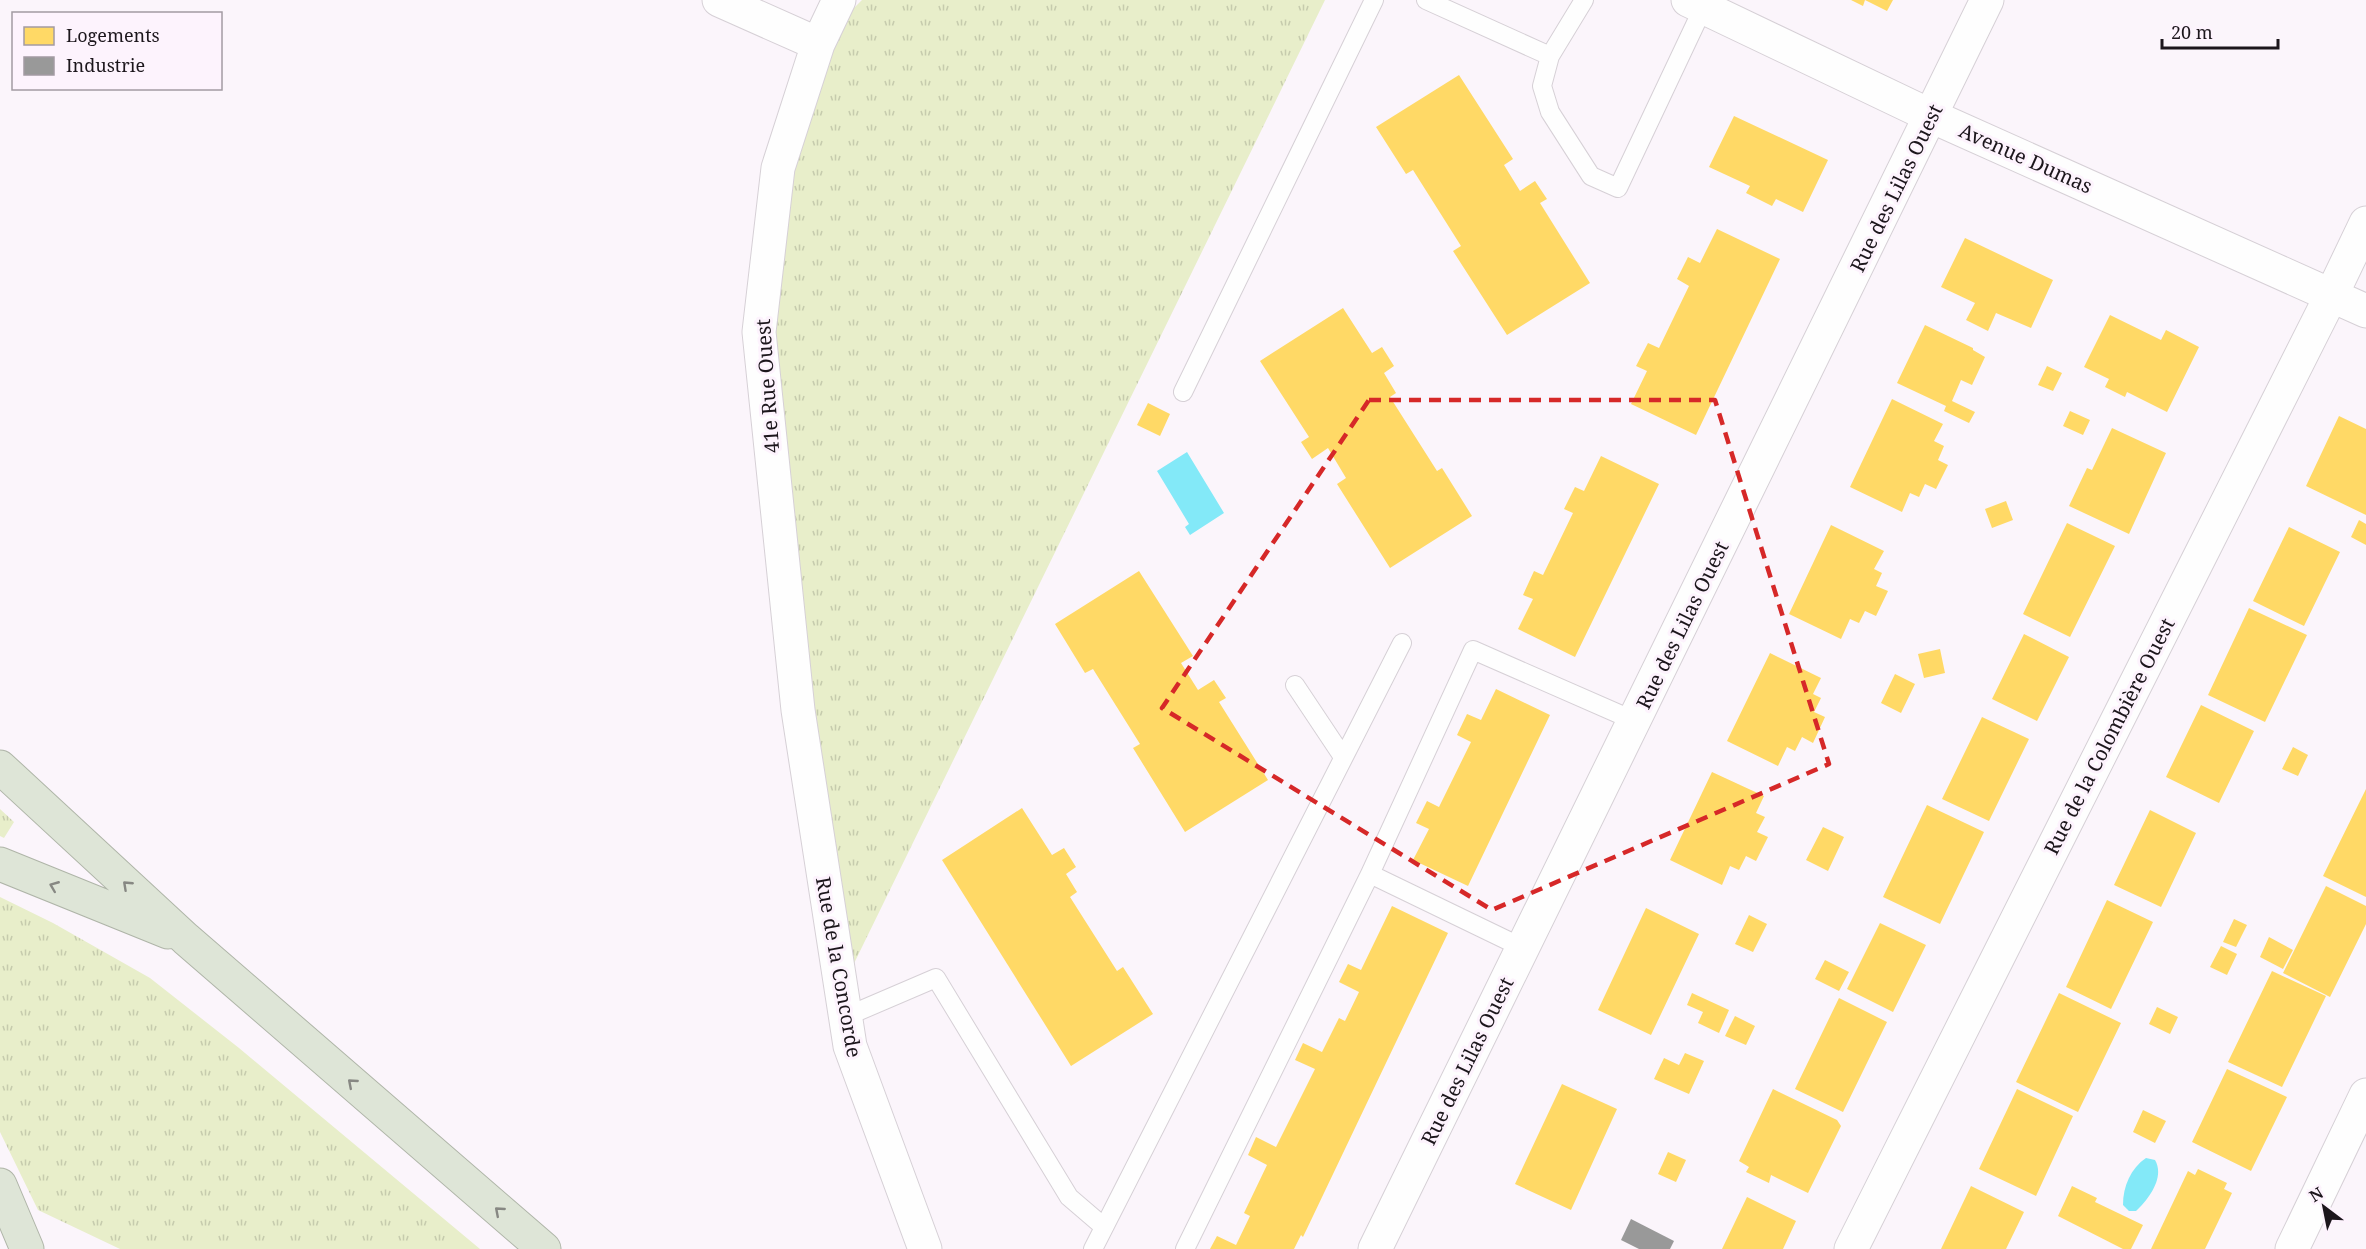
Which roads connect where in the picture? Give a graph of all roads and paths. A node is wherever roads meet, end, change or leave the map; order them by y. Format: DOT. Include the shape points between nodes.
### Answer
graph roads {
  1 [pos="720,0"];
  2 [pos="840,0"];
  3 [pos="1374,0"];
  4 [pos="1426,0"];
  5 [pos="1584,0"];
  6 [pos="1987,0"];
  7 [pos="1696,4"];
  8 [pos="818,44"];
  9 [pos="1550,56"];
  10 [pos="1931,116"];
  11 [pos="2366,223"];
  12 [pos="2332,294"];
  13 [pos="2366,311"];
  14 [pos="1183,392"];
  15 [pos="1402,643"];
  16 [pos="1295,685"];
  17 [pos="798,710"];
  18 [pos="1635,721"];
  19 [pos="1343,757"];
  20 [pos="0,767"];
  21 [pos="0,864"];
  22 [pos="1370,874"];
  23 [pos="186,939"];
  24 [pos="1523,948"];
  25 [pos="845,1017"];
  26 [pos="2366,1095"];
  27 [pos="0,1185"];
  28 [pos="1104,1227"];
  29 [pos="27,1249"];
  30 [pos="544,1249"];
  31 [pos="925,1249"];
  32 [pos="1093,1249"];
  33 [pos="1185,1249"];
  34 [pos="1376,1249"];
  35 [pos="1851,1249"];
  36 [pos="2292,1249"];
  1 -- 8 [label="street"];
  2 -- 8 [label="street, 41e Rue Ouest"];
  3 -- 14 [label="lane"];
  4 -- 9 [label="lane"];
  5 -- 9 [label="lane"];
  6 -- 10 [label="street, Rue des Lilas Ouest"];
  7 -- 9 [label="lane" via="1618,188 1591,176 1550,111 1542,86"];
  7 -- 10 [label="street, Avenue Dumas"];
  8 -- 17 [label="street, 41e Rue Ouest" via="778,168 759,332"];
  10 -- 12 [label="street, Avenue Dumas"];
  10 -- 18 [label="street, Rue des Lilas Ouest"];
  11 -- 12 [label="street, Rue de la Colombière Ouest"];
  12 -- 13 [label="street, Avenue Dumas"];
  12 -- 35 [label="street, Rue de la Colombière Ouest"];
  15 -- 19 [label="lane"];
  16 -- 19 [label="lane"];
  17 -- 25 [label="street, Rue de la Concorde"];
  18 -- 22 [label="lane" via="1473,650"];
  18 -- 24 [label="street, Rue des Lilas Ouest"];
  19 -- 28 [label="lane"];
  23 -- 20 [label="highway, one-way"];
  23 -- 21 [label="highway, one-way"];
  22 -- 24 [label="lane"];
  22 -- 33 [label="lane"];
  30 -- 23 [label="highway, one-way"];
  24 -- 34 [label="street, Rue des Lilas Ouest"];
  25 -- 28 [label="lane" via="936,978 1069,1197"];
  25 -- 31 [label="street, Rue de la Concorde" via="850,1046"];
  26 -- 36 [label="street"];
  27 -- 29 [label="highway"];
  28 -- 32 [label="lane"];
}
